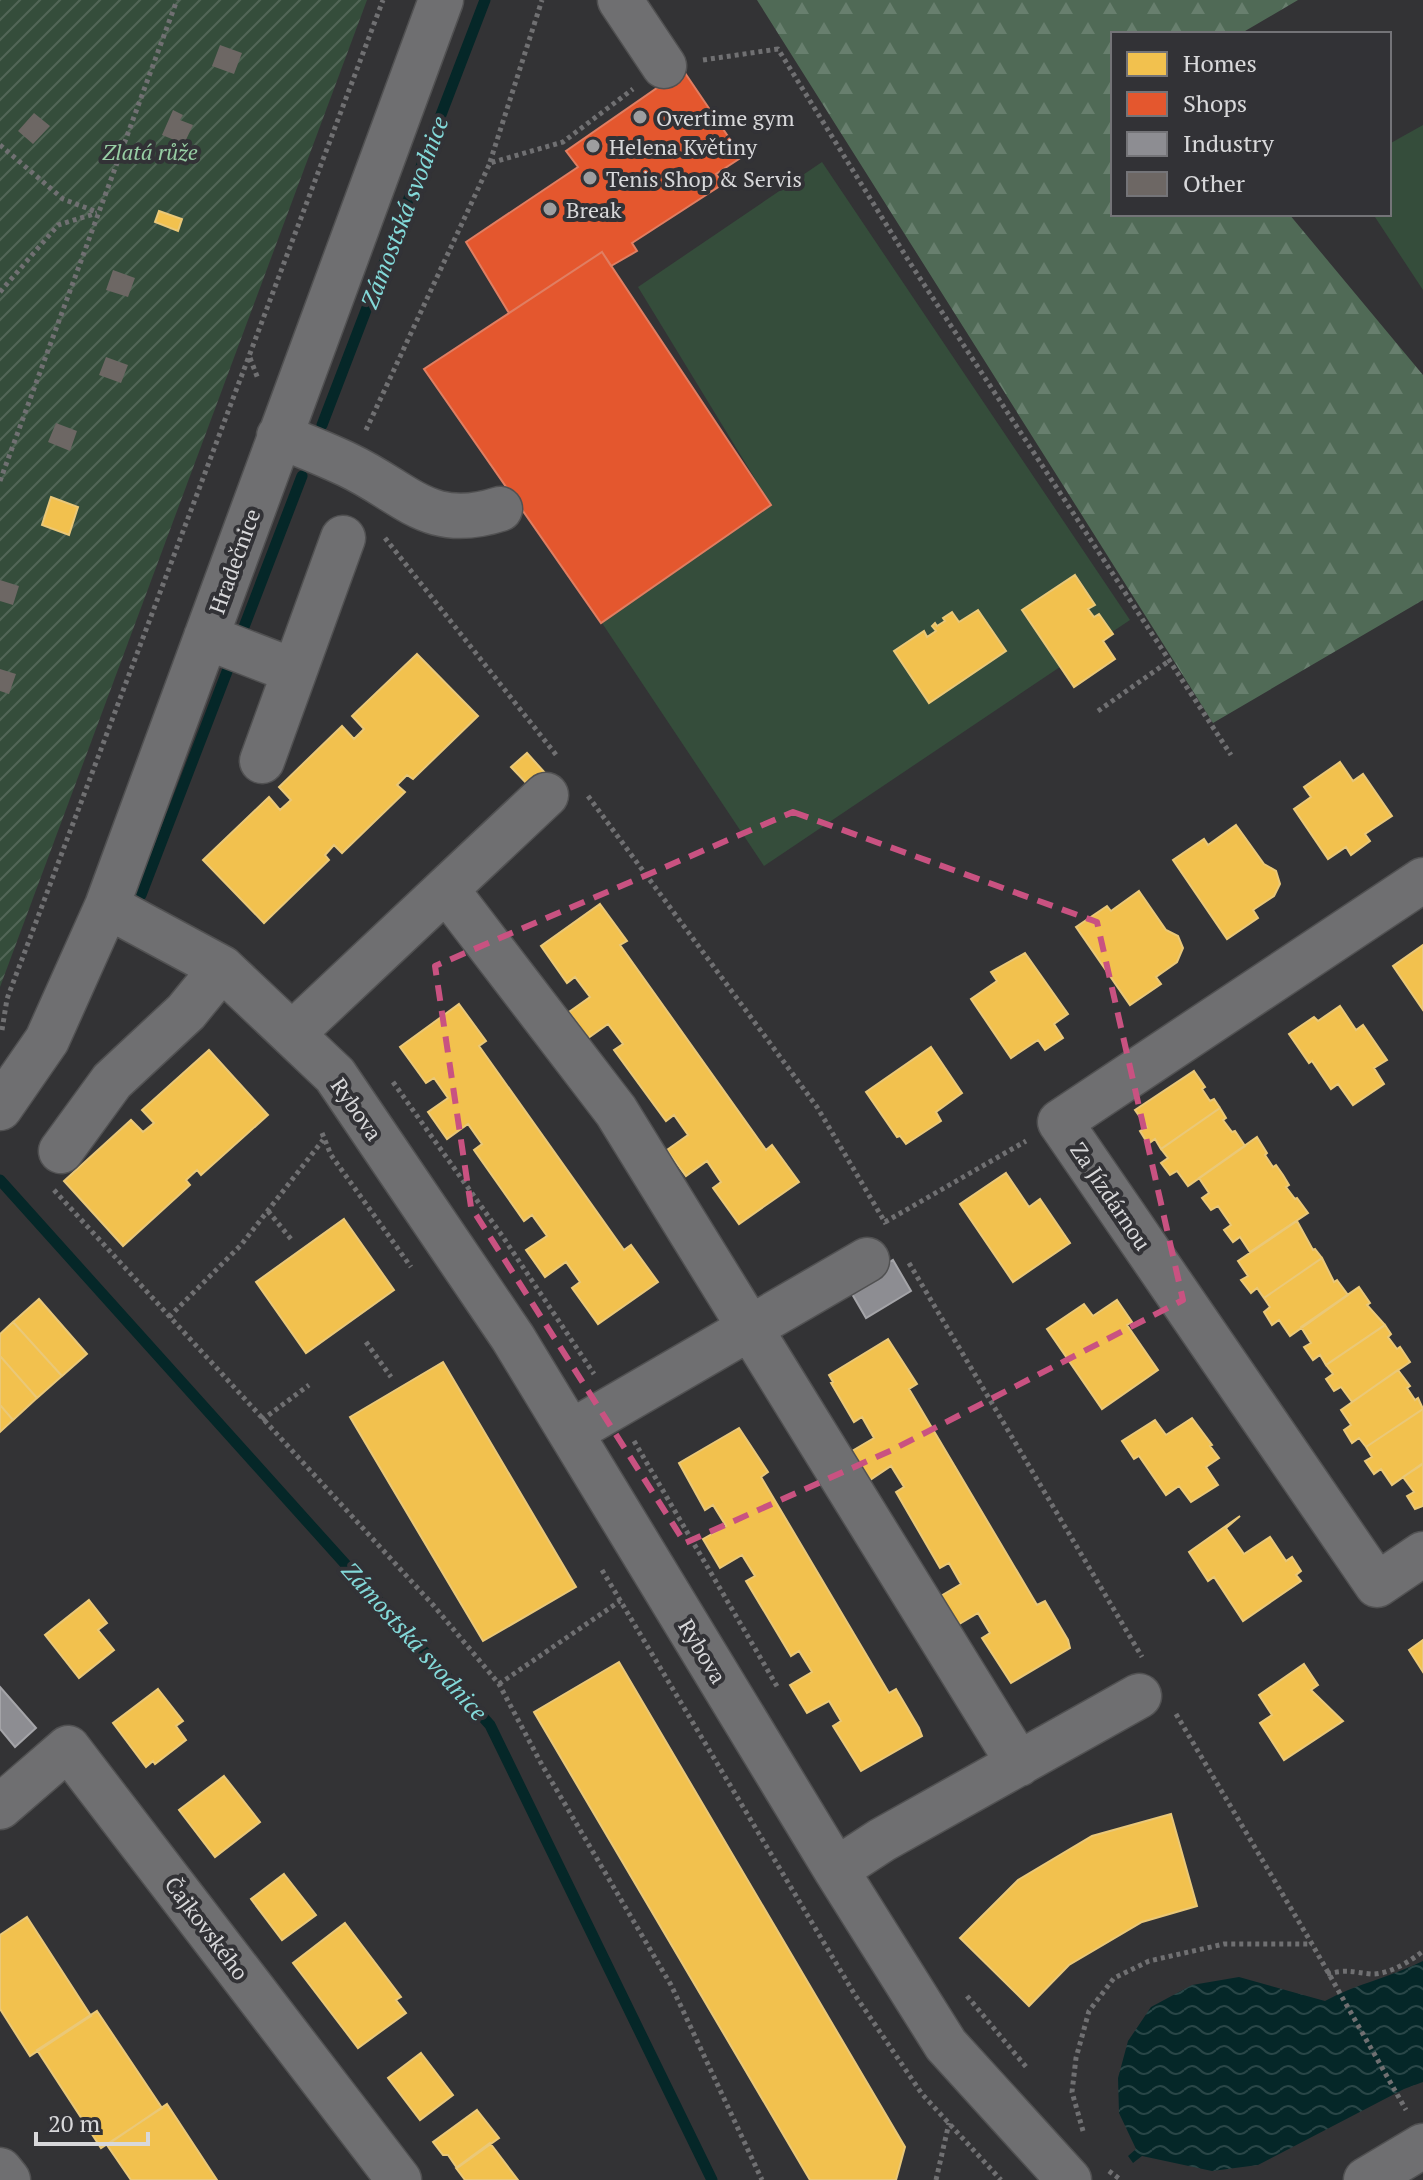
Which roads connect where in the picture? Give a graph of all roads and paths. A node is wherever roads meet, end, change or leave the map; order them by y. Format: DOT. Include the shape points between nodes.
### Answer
graph roads {
  1 [pos="177,0"];
  2 [pos="383,0"];
  3 [pos="441,0"];
  4 [pos="542,0"];
  5 [pos="620,0"];
  6 [pos="664,66"];
  7 [pos="0,145"];
  8 [pos="490,163"];
  9 [pos="98,213"];
  10 [pos="0,292"];
  11 [pos="279,436"];
  12 [pos="349,465"];
  13 [pos="0,481"];
  14 [pos="500,509"];
  15 [pos="363,537"];
  16 [pos="206,637"];
  17 [pos="1169,661"];
  18 [pos="294,671"];
  19 [pos="1098,711"];
  20 [pos="1231,755"];
  21 [pos="262,761"];
  22 [pos="563,781"];
  23 [pos="1423,880"];
  24 [pos="446,889"];
  25 [pos="107,906"];
  26 [pos="222,968"];
  27 [pos="292,1034"];
  28 [pos="0,1040"];
  29 [pos="387,1072"];
  30 [pos="0,1108"];
  31 [pos="321,1121"];
  32 [pos="1060,1122"];
  33 [pos="323,1139"];
  34 [pos="55,1167"];
  35 [pos="268,1211"];
  36 [pos="291,1239"];
  37 [pos="886,1242"];
  38 [pos="415,1273"];
  39 [pos="169,1317"];
  40 [pos="751,1327"];
  41 [pos="366,1342"];
  42 [pos="391,1377"];
  43 [pos="309,1385"];
  44 [pos="614,1407"];
  45 [pos="262,1420"];
  46 [pos="571,1432"];
  47 [pos="1423,1554"];
  48 [pos="597,1561"];
  49 [pos="620,1601"];
  50 [pos="499,1684"];
  51 [pos="1152,1689"];
  52 [pos="782,1696"];
  53 [pos="1019,1764"];
  54 [pos="0,1807"];
  55 [pos="836,1870"];
  56 [pos="795,1896"];
  57 [pos="1312,1944"];
  58 [pos="1423,1951"];
  59 [pos="1327,1974"];
  60 [pos="965,1993"];
  61 [pos="1032,2074"];
  62 [pos="1395,2093"];
  63 [pos="1073,2120"];
  64 [pos="949,2123"];
  65 [pos="1083,2131"];
  66 [pos="1423,2146"];
  67 [pos="1085,2162"];
  68 [pos="0,2170"];
  69 [pos="8,2180"];
  70 [pos="399,2180"];
  71 [pos="762,2180"];
  72 [pos="936,2180"];
  73 [pos="1121,2180"];
  74 [pos="1366,2180"];
  1 -- 9 [label="path"];
  2 -- 28 [label="path" via="7,999"];
  3 -- 11 [label="street, Hradečnice"];
  4 -- 8 [label="path"];
  5 -- 6 [label="street"];
  6 -- 8 [label="path" via="563,142"];
  6 -- 17 [label="path" via="778,49"];
  7 -- 9 [label="path" via="63,199"];
  8 -- 12 [label="path"];
  9 -- 10 [label="path" via="58,225"];
  9 -- 13 [label="path"];
  11 -- 12 [label="street"];
  11 -- 16 [label="street, Hradečnice"];
  12 -- 14 [label="street" via="431,512 454,518"];
  15 -- 18 [label="street"];
  15 -- 22 [label="path"];
  16 -- 18 [label="street"];
  16 -- 25 [label="street, Hradečnice"];
  17 -- 19 [label="path"];
  17 -- 20 [label="path"];
  18 -- 21 [label="street"];
  22 -- 24 [label="street"];
  22 -- 37 [label="path" via="817,1107"];
  23 -- 32 [label="street, Za Jízdárnou"];
  24 -- 27 [label="street"];
  24 -- 40 [label="street" via="616,1111"];
  25 -- 26 [label="street, Rybova"];
  25 -- 30 [label="street, Hradečnice" via="47,1040"];
  26 -- 27 [label="street, Rybova"];
  26 -- 34 [label="street" via="186,1012 112,1081"];
  27 -- 46 [label="street, Rybova" via="335,1075"];
  29 -- 44 [label="path"];
  31 -- 33 [label="path"];
  32 -- 37 [label="path"];
  32 -- 47 [label="street, Za Jízdárnou" via="1377,1585"];
  33 -- 35 [label="path"];
  33 -- 38 [label="path"];
  34 -- 39 [label="path"];
  35 -- 36 [label="path"];
  35 -- 39 [label="path"];
  37 -- 40 [label="street"];
  37 -- 51 [label="path"];
  39 -- 45 [label="path"];
  40 -- 44 [label="street"];
  40 -- 53 [label="street"];
  41 -- 42 [label="path"];
  43 -- 45 [label="path"];
  44 -- 46 [label="street"];
  44 -- 52 [label="path"];
  45 -- 50 [label="path"];
  46 -- 55 [label="street, Rybova"];
  48 -- 49 [label="path"];
  49 -- 50 [label="path"];
  49 -- 56 [label="path"];
  50 -- 71 [label="path" via="671,1985"];
  51 -- 53 [label="street"];
  51 -- 57 [label="path"];
  53 -- 55 [label="street"];
  54 -- 70 [label="street, Čajkovského" via="68,1748"];
  55 -- 67 [label="street, Rybova" via="946,2045"];
  57 -- 59 [label="path"];
  57 -- 65 [label="path" via="1224,1944 1149,1961 1114,1978 1089,2011 1076,2058 1072,2092"];
  58 -- 59 [label="path" via="1374,1975 1348,1969"];
  59 -- 62 [label="path"];
  60 -- 61 [label="path"];
  63 -- 65 [label="path"];
  64 -- 72 [label="path"];
  65 -- 67 [label="path"];
  66 -- 74 [label="street"];
  67 -- 73 [label="path"];
  68 -- 69 [label="street"];
}
